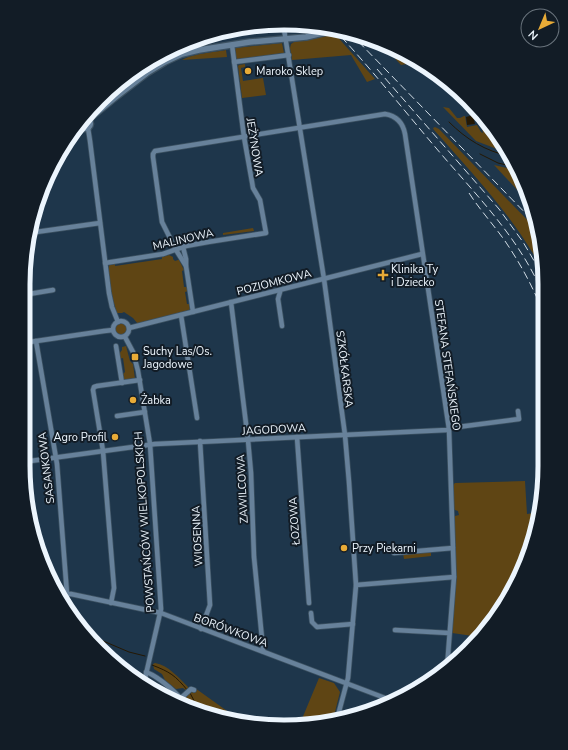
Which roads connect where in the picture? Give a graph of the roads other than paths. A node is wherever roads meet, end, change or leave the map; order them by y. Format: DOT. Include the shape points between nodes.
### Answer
graph roads {
  1 [pos="284,30"];
  2 [pos="324,33"];
  3 [pos="286,39"];
  4 [pos="232,45"];
  5 [pos="289,55"];
  6 [pos="234,62"];
  7 [pos="101,107"];
  8 [pos="89,122"];
  9 [pos="88,128"];
  10 [pos="300,128"];
  11 [pos="82,129"];
  12 [pos="244,137"];
  13 [pos="100,223"];
  14 [pos="35,232"];
  15 [pos="266,233"];
  16 [pos="183,247"];
  17 [pos="176,250"];
  18 [pos="422,254"];
  19 [pos="105,263"];
  20 [pos="187,270"];
  21 [pos="324,279"];
  22 [pos="53,290"];
  23 [pos="280,290"];
  24 [pos="274,292"];
  25 [pos="30,294"];
  26 [pos="278,299"];
  27 [pos="231,302"];
  28 [pos="193,312"];
  29 [pos="181,315"];
  30 [pos="118,322"];
  31 [pos="282,326"];
  32 [pos="130,328"];
  33 [pos="113,330"];
  34 [pos="125,337"];
  35 [pos="36,341"];
  36 [pos="30,342"];
  37 [pos="116,346"];
  38 [pos="140,380"];
  39 [pos="122,383"];
  40 [pos="518,411"];
  41 [pos="145,412"];
  42 [pos="117,416"];
  43 [pos="197,418"];
  44 [pos="448,429"];
  45 [pos="345,435"];
  46 [pos="297,437"];
  47 [pos="248,440"];
  48 [pos="200,441"];
  49 [pos="150,444"];
  50 [pos="103,451"];
  51 [pos="56,458"];
  52 [pos="30,461"];
  53 [pos="453,548"];
  54 [pos="394,553"];
  55 [pos="454,577"];
  56 [pos="356,585"];
  57 [pos="67,594"];
  58 [pos="111,603"];
  59 [pos="309,603"];
  60 [pos="161,613"];
  61 [pos="311,613"];
  62 [pos="353,624"];
  63 [pos="201,629"];
  64 [pos="395,630"];
  65 [pos="449,633"];
  66 [pos="262,651"];
  67 [pos="447,660"];
  68 [pos="146,672"];
  69 [pos="145,678"];
  70 [pos="347,683"];
  71 [pos="190,691"];
  72 [pos="181,698"];
  73 [pos="386,698"];
  74 [pos="339,714"];
  1 -- 3 [label="street, SZKÓŁKARSKA"];
  2 -- 3 [label="street"];
  3 -- 4 [label="street"];
  3 -- 5 [label="street, SZKÓŁKARSKA"];
  4 -- 6 [label="street, JEŻYNOWA"];
  4 -- 7 [label="street" via="176,57 136,81"];
  5 -- 6 [label="street"];
  5 -- 10 [label="street, SZKÓŁKARSKA"];
  6 -- 12 [label="street, JEŻYNOWA"];
  8 -- 9 [label="street"];
  9 -- 11 [label="street"];
  9 -- 13 [label="street"];
  10 -- 12 [label="street, STEFANA STEFAŃSKIEGO"];
  10 -- 18 [label="street, STEFANA STEFAŃSKIEGO" via="385,114 399,120 405,134"];
  10 -- 21 [label="street, SZKÓŁKARSKA"];
  12 -- 15 [label="street, JEŻYNOWA" via="253,188 260,200"];
  12 -- 17 [label="street, STEFANA STEFAŃSKIEGO" via="153,154 162,222"];
  13 -- 14 [label="street"];
  13 -- 19 [label="street"];
  15 -- 16 [label="street, MALINOWA"];
  16 -- 17 [label="street, MALINOWA"];
  16 -- 20 [label="street"];
  17 -- 19 [label="street, MALINOWA"];
  17 -- 20 [label="street"];
  18 -- 21 [label="street, POZIOMKOWA"];
  18 -- 44 [label="street, STEFANA STEFAŃSKIEGO"];
  19 -- 30 [label="street" via="111,300"];
  20 -- 28 [label="street"];
  21 -- 23 [label="street, POZIOMKOWA"];
  21 -- 45 [label="street, SZKÓŁKARSKA"];
  22 -- 25 [label="street"];
  23 -- 24 [label="street, POZIOMKOWA"];
  23 -- 26 [label="street"];
  24 -- 26 [label="street"];
  24 -- 27 [label="street, POZIOMKOWA"];
  26 -- 31 [label="street"];
  27 -- 28 [label="street, POZIOMKOWA"];
  27 -- 47 [label="street, ZAWILCOWA"];
  28 -- 29 [label="street, POZIOMKOWA"];
  29 -- 32 [label="street, POZIOMKOWA"];
  29 -- 43 [label="street"];
  30 -- 32 [label="street" via="125,322"];
  30 -- 33 [label="street" via="114,324"];
  32 -- 34 [label="street"];
  33 -- 34 [label="street" via="117,337"];
  33 -- 35 [label="street"];
  34 -- 38 [label="street, POWSTAŃCÓW WIELKOPOLSKICH" via="135,358"];
  35 -- 36 [label="street"];
  35 -- 51 [label="street, SASANKOWA"];
  37 -- 39 [label="street"];
  38 -- 39 [label="street"];
  38 -- 41 [label="street, POWSTAŃCÓW WIELKOPOLSKICH"];
  39 -- 50 [label="street" via="97,386 93,390"];
  40 -- 44 [label="street, JAGODOWA" via="519,419"];
  41 -- 42 [label="street"];
  41 -- 49 [label="street, POWSTAŃCÓW WIELKOPOLSKICH"];
  44 -- 45 [label="street, JAGODOWA"];
  44 -- 53 [label="street, STEFANA STEFAŃSKIEGO"];
  45 -- 46 [label="street, JAGODOWA"];
  45 -- 56 [label="street, SZKÓŁKARSKA"];
  46 -- 47 [label="street, JAGODOWA"];
  46 -- 59 [label="street, ŁOZOWA"];
  47 -- 48 [label="street, JAGODOWA"];
  47 -- 66 [label="street, ZAWILCOWA"];
  48 -- 49 [label="street, JAGODOWA"];
  48 -- 63 [label="street, WIOSENNA" via="210,605"];
  49 -- 50 [label="street, JAGODOWA"];
  49 -- 60 [label="street, POWSTAŃCÓW WIELKOPOLSKICH"];
  50 -- 51 [label="street, JAGODOWA"];
  50 -- 58 [label="street" via="114,588"];
  51 -- 52 [label="street, JAGODOWA"];
  51 -- 57 [label="street, SASANKOWA"];
  53 -- 54 [label="street"];
  53 -- 55 [label="street, STEFANA STEFAŃSKIEGO"];
  55 -- 56 [label="street"];
  55 -- 65 [label="street, STEFANA STEFAŃSKIEGO"];
  56 -- 62 [label="street, SZKÓŁKARSKA"];
  57 -- 58 [label="street, BORÓWKOWA"];
  58 -- 60 [label="street, BORÓWKOWA"];
  60 -- 63 [label="street, BORÓWKOWA"];
  60 -- 68 [label="street, POWSTAŃCÓW WIELKOPOLSKICH"];
  61 -- 62 [label="street" via="312,622 317,627"];
  62 -- 70 [label="street, SZKÓŁKARSKA"];
  63 -- 66 [label="street, BORÓWKOWA"];
  64 -- 65 [label="street"];
  65 -- 67 [label="street, STEFANA STEFAŃSKIEGO"];
  66 -- 70 [label="street, BORÓWKOWA"];
  68 -- 69 [label="street, POWSTAŃCÓW WIELKOPOLSKICH"];
  68 -- 72 [label="street"];
  70 -- 73 [label="street, BORÓWKOWA"];
  70 -- 74 [label="street, SZKÓŁKARSKA"];
  71 -- 72 [label="street"];
}
